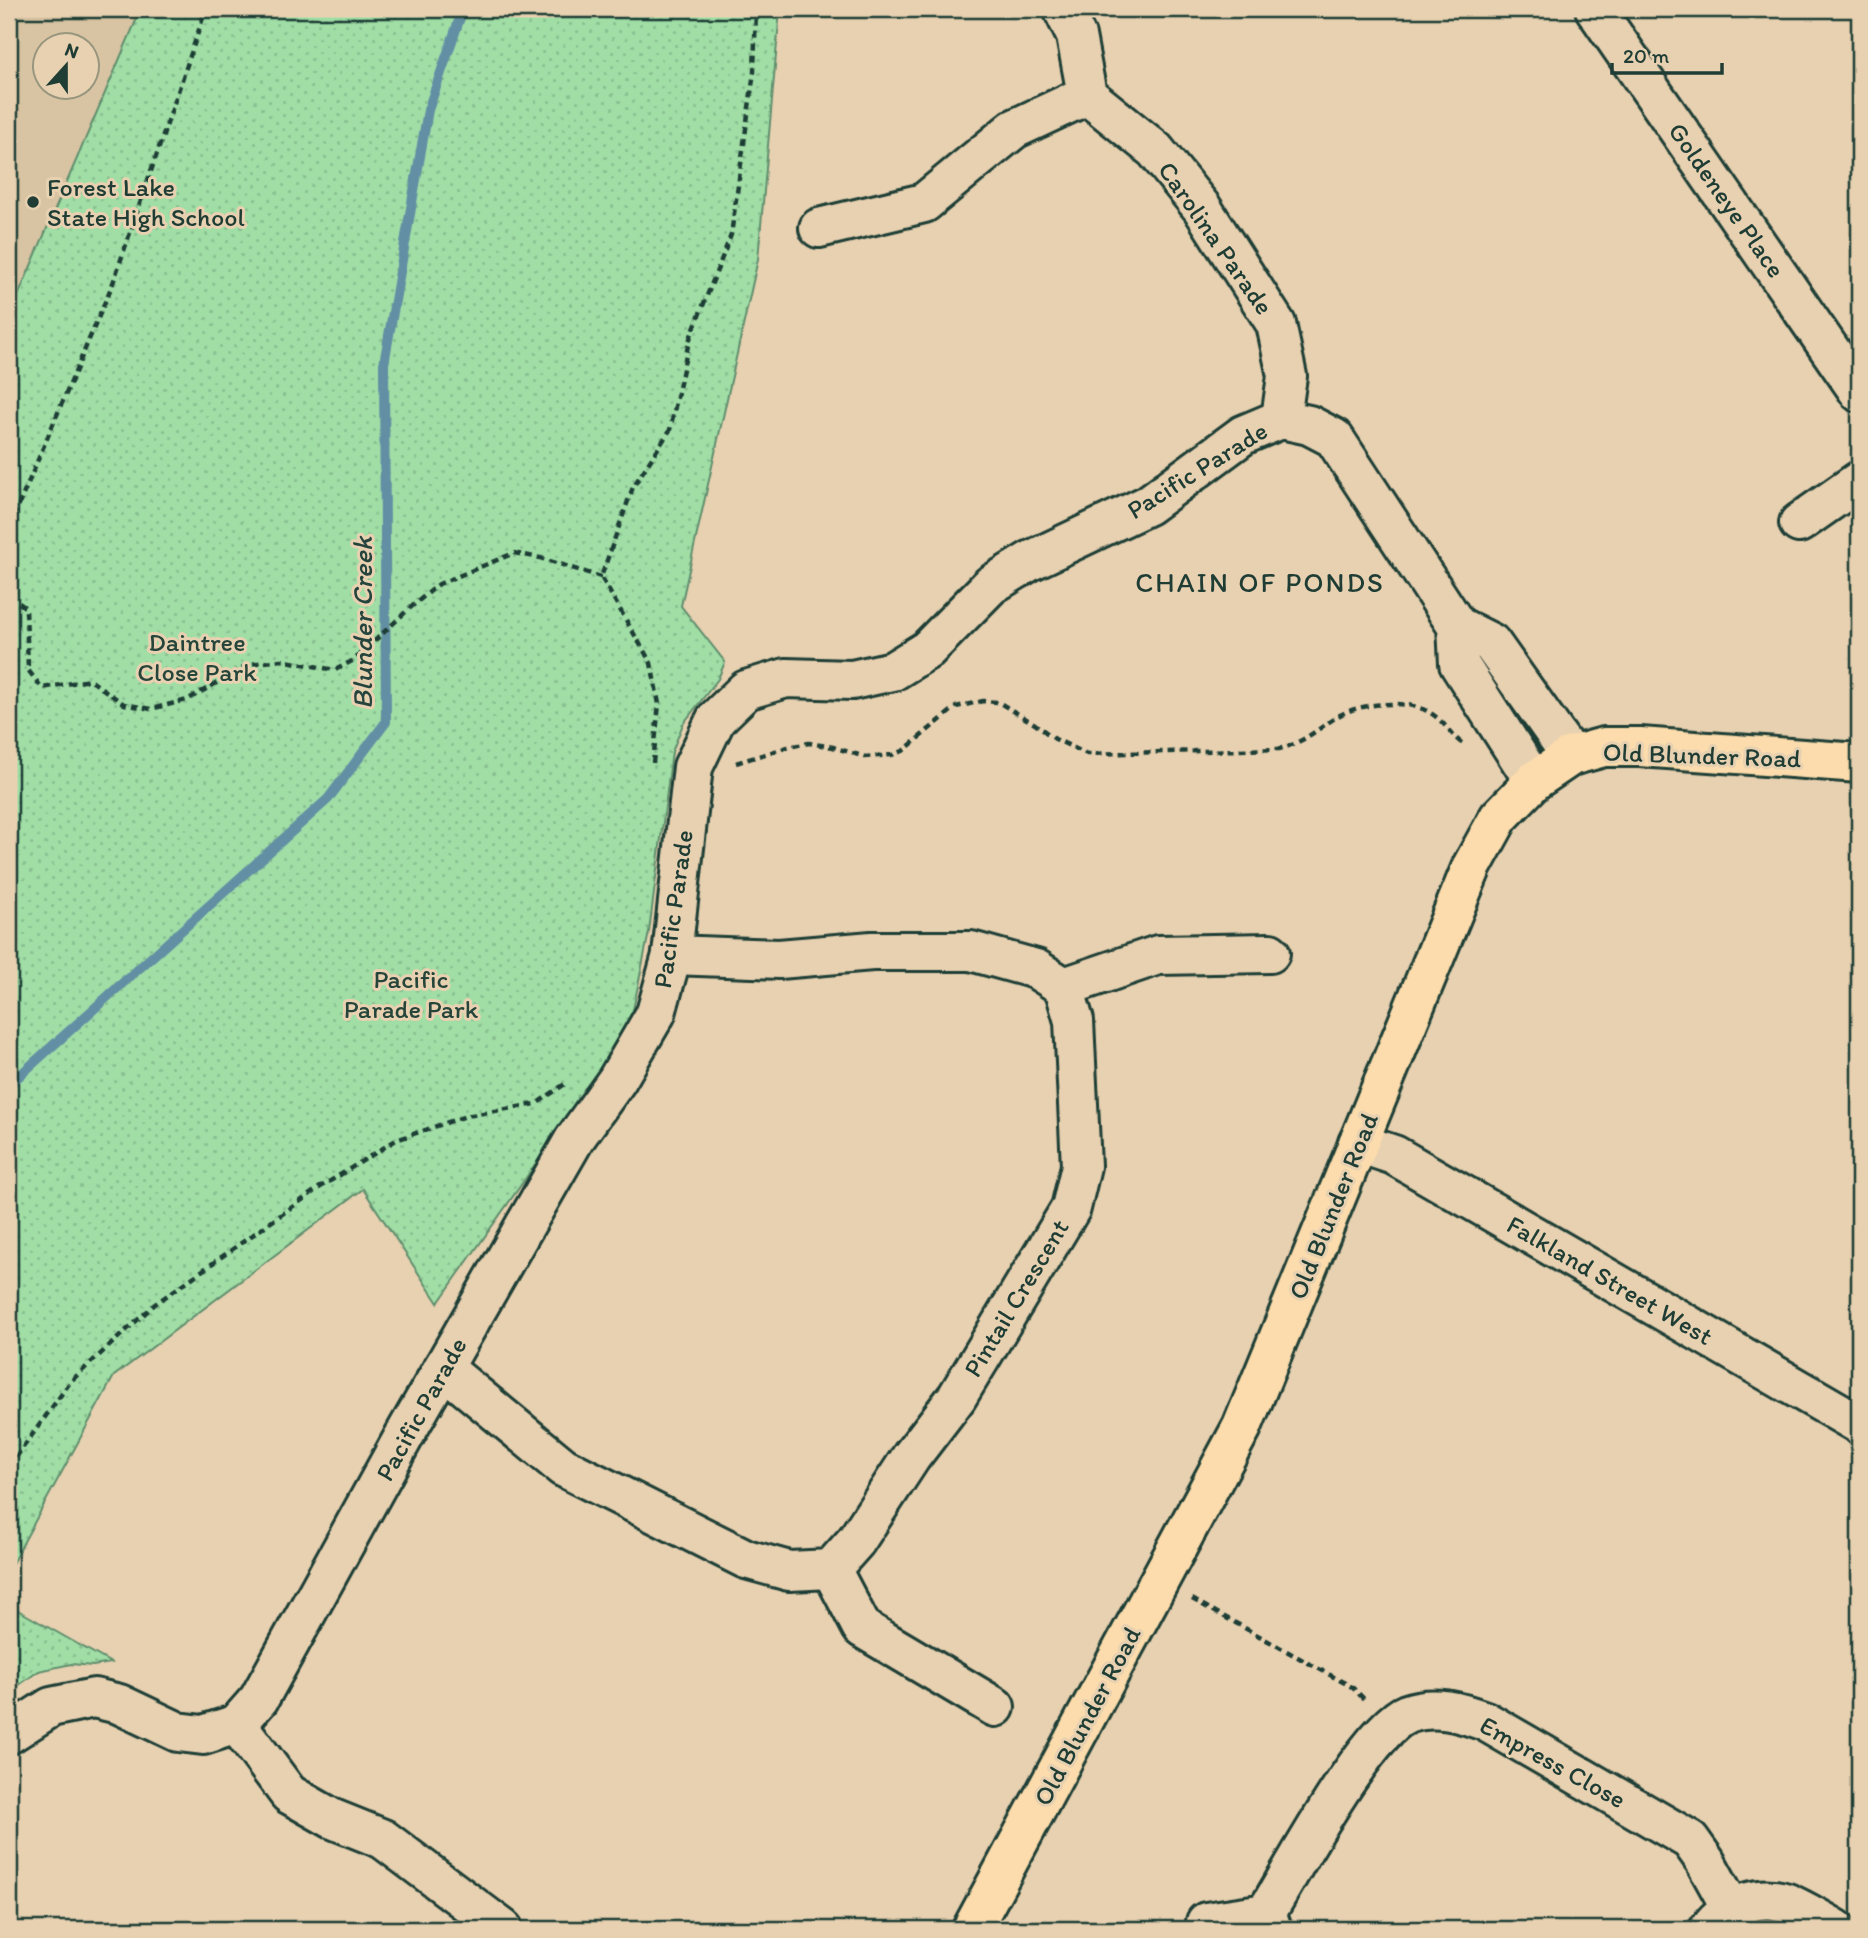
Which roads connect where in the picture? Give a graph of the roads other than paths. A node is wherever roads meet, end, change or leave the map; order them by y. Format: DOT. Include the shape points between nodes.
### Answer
graph roads {
  1 [pos="1063,9"];
  2 [pos="1595,9"];
  3 [pos="1087,95"];
  4 [pos="819,228"];
  5 [pos="1859,392"];
  6 [pos="1281,419"];
  7 [pos="1859,481"];
  8 [pos="1799,523"];
  9 [pos="1457,626"];
  10 [pos="1571,756"];
  11 [pos="1859,763"];
  12 [pos="1534,781"];
  13 [pos="1270,953"];
  14 [pos="672,955"];
  15 [pos="1064,987"];
  16 [pos="1358,1143"];
  17 [pos="443,1368"];
  18 [pos="1859,1424"];
  19 [pos="831,1569"];
  20 [pos="995,1707"];
  21 [pos="237,1724"];
  22 [pos="9,1734"];
  23 [pos="1720,1919"];
  24 [pos="1269,1921"];
  25 [pos="1206,1922"];
  26 [pos="503,1929"];
  27 [pos="972,1929"];
  28 [pos="1836,1929"];
  1 -- 3 [label="street" via="1076,36"];
  2 -- 5 [label="street, Goldeneye Place"];
  3 -- 4 [label="street" via="1014,129 924,203"];
  3 -- 6 [label="street, Carolina Parade" via="1155,150 1202,208 1276,324 1287,376"];
  6 -- 9 [label="street, Pacific Parade" via="1309,425 1334,438"];
  6 -- 14 [label="street, Pacific Parade" via="1243,435 1148,505 1030,561 991,585 926,650 893,671 852,680 786,678 746,690 716,719 693,767"];
  7 -- 8 [label="street"];
  9 -- 10 [label="street" via="1491,643"];
  9 -- 12 [label="street, Pacific Parade" via="1460,664"];
  10 -- 11 [label="main road, Old Blunder Road" via="1604,747 1640,747"];
  10 -- 12 [label="main road, Old Blunder Road"];
  12 -- 16 [label="main road, Old Blunder Road" via="1499,817 1472,866"];
  13 -- 15 [label="street" via="1158,955"];
  14 -- 15 [label="street" via="779,959 872,951 971,951 1036,969"];
  14 -- 17 [label="street, Pacific Parade" via="656,1013 617,1080 574,1140"];
  15 -- 19 [label="street, Pintail Crescent" via="1074,1021 1081,1166 1071,1208 957,1397 856,1541"];
  16 -- 18 [label="street, Falkland Street West" via="1394,1155"];
  16 -- 27 [label="main road, Old Blunder Road" via="1242,1427"];
  17 -- 19 [label="street" via="564,1467 746,1559 789,1571"];
  17 -- 21 [label="street, Pacific Parade" via="259,1699"];
  19 -- 20 [label="street" via="862,1628"];
  21 -- 22 [label="street" via="203,1735 178,1731 119,1704 94,1698 51,1707"];
  21 -- 26 [label="street" via="289,1794 333,1819 383,1839"];
  23 -- 24 [label="street, Empress Close" via="1705,1861 1690,1840 1485,1721 1458,1711 1429,1709 1406,1714 1365,1752"];
  23 -- 28 [label="street" via="1748,1902 1769,1900 1790,1904"];
  24 -- 25 [label="street, Empress Close"];
}
